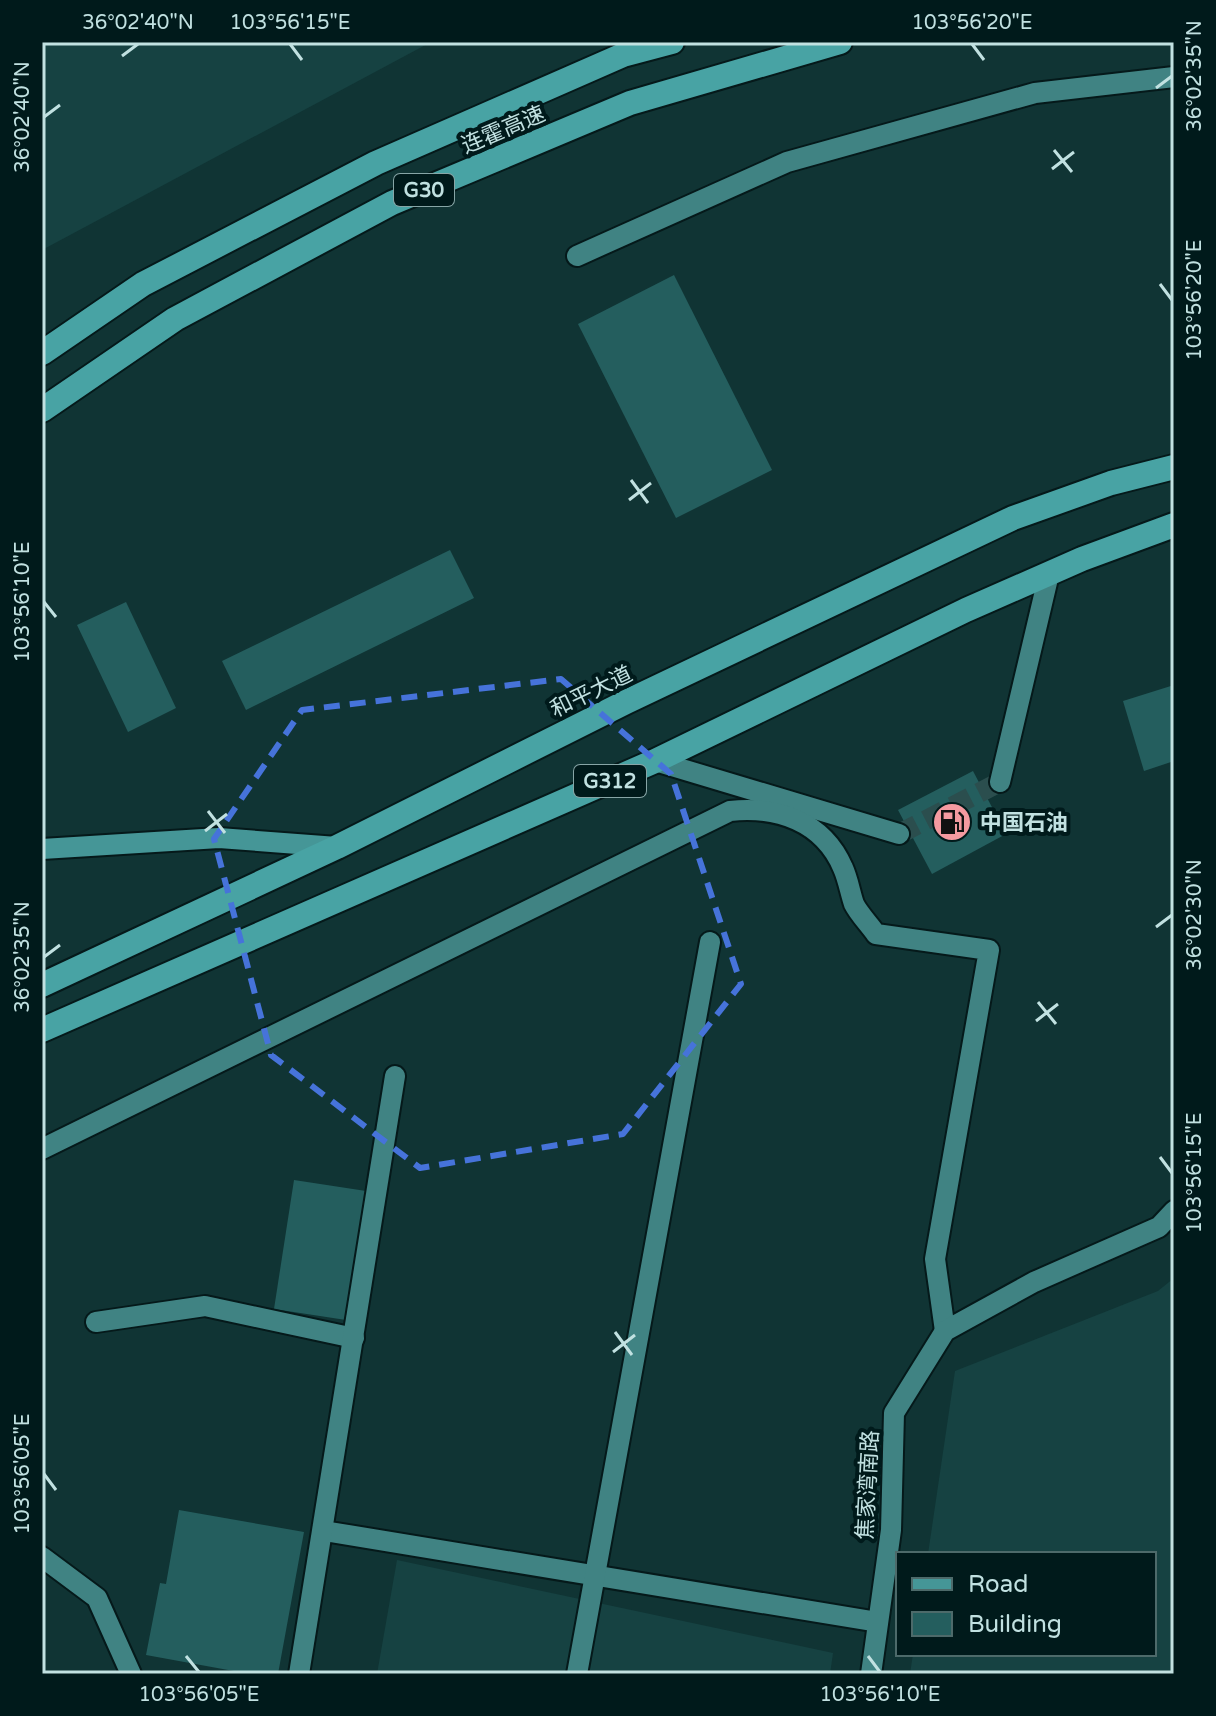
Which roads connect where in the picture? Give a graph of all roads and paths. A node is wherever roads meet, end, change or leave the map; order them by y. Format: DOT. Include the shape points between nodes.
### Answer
graph roads {
  1 [pos="672,42"];
  2 [pos="840,42"];
  3 [pos="1174,77"];
  4 [pos="577,256"];
  5 [pos="42,353"];
  6 [pos="42,410"];
  7 [pos="1174,467"];
  8 [pos="1174,525"];
  9 [pos="1049,574"];
  10 [pos="655,761"];
  11 [pos="1000,782"];
  12 [pos="899,834"];
  13 [pos="337,847"];
  14 [pos="42,849"];
  15 [pos="710,942"];
  16 [pos="42,985"];
  17 [pos="42,1030"];
  18 [pos="395,1076"];
  19 [pos="42,1149"];
  20 [pos="1174,1211"];
  21 [pos="96,1322"];
  22 [pos="945,1331"];
  23 [pos="354,1338"];
  24 [pos="324,1531"];
  25 [pos="42,1557"];
  26 [pos="596,1576"];
  27 [pos="878,1622"];
  28 [pos="131,1674"];
  29 [pos="299,1674"];
  30 [pos="577,1674"];
  31 [pos="871,1674"];
  1 -- 5 [label="highway, 连霍高速 / G30" via="623,55 376,163 143,284"];
  2 -- 6 [label="highway, 连霍高速 / G30" via="630,103 392,203 175,319"];
  3 -- 4 [label="street" via="1035,93 787,162"];
  7 -- 13 [label="highway, 和平大道" via="1013,518"];
  8 -- 9 [label="highway, G312"];
  9 -- 10 [label="highway, G312"];
  9 -- 11 [label="street"];
  10 -- 12 [label="street"];
  10 -- 17 [label="highway, G312"];
  13 -- 14 [label="main road" via="219,838"];
  13 -- 16 [label="highway, 和平大道"];
  15 -- 26 [label="street"];
  18 -- 23 [label="street"];
  19 -- 22 [label="street" via="730,811 785,813 829,844 855,907 876,934 989,950 935,1259"];
  20 -- 22 [label="street, 焦家湾南路" via="1159,1227 1034,1282"];
  21 -- 23 [label="street" via="205,1306"];
  22 -- 27 [label="street, 焦家湾南路" via="894,1413 891,1530"];
  23 -- 24 [label="street"];
  24 -- 26 [label="street"];
  24 -- 29 [label="street"];
  25 -- 28 [label="street" via="97,1598"];
  26 -- 27 [label="street"];
  26 -- 30 [label="street"];
  27 -- 31 [label="street, 焦家湾南路"];
}
